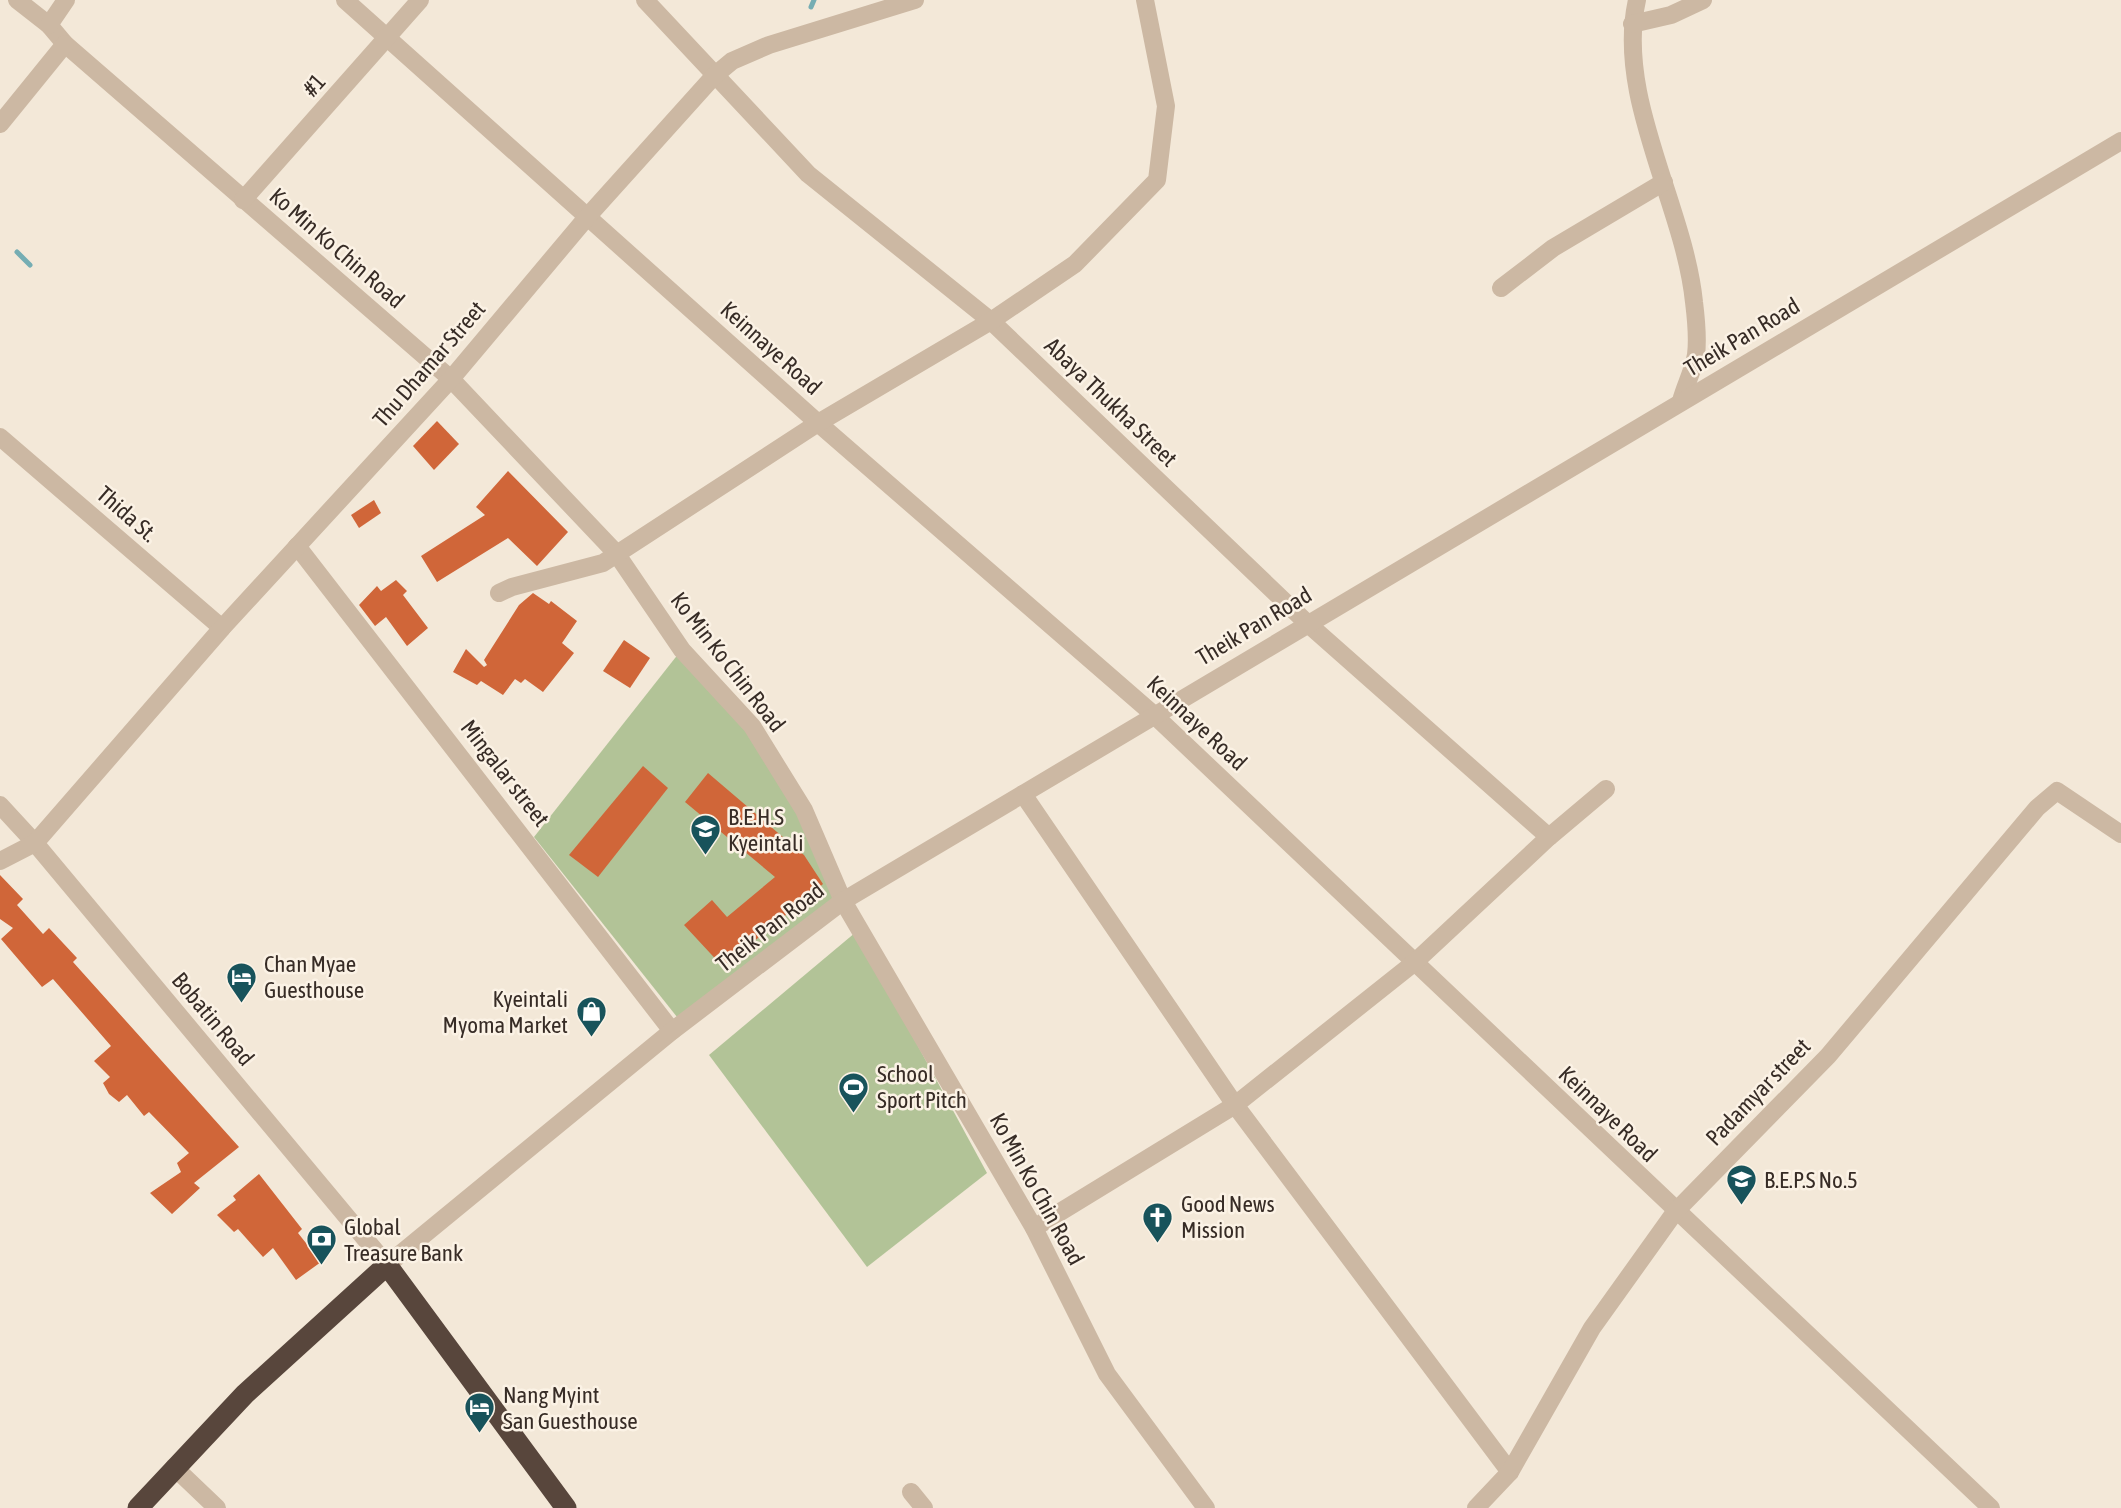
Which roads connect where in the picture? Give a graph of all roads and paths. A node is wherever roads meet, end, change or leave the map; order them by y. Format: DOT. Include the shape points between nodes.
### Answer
graph roads {
  1 [pos="17,0"];
  2 [pos="66,0"];
  3 [pos="345,0"];
  4 [pos="420,0"];
  5 [pos="645,0"];
  6 [pos="915,0"];
  7 [pos="1145,0"];
  8 [pos="1637,0"];
  9 [pos="1703,0"];
  10 [pos="49,24"];
  11 [pos="1632,24"];
  12 [pos="389,37"];
  13 [pos="65,44"];
  14 [pos="714,76"];
  15 [pos="0,124"];
  16 [pos="2121,141"];
  17 [pos="1664,182"];
  18 [pos="243,200"];
  19 [pos="588,216"];
  20 [pos="1501,288"];
  21 [pos="991,321"];
  22 [pos="451,379"];
  23 [pos="1681,401"];
  24 [pos="818,423"];
  25 [pos="0,437"];
  26 [pos="297,547"];
  27 [pos="616,553"];
  28 [pos="499,593"];
  29 [pos="1307,623"];
  30 [pos="222,628"];
  31 [pos="1153,714"];
  32 [pos="1606,789"];
  33 [pos="1023,794"];
  34 [pos="0,806"];
  35 [pos="2121,834"];
  36 [pos="1549,837"];
  37 [pos="35,843"];
  38 [pos="0,861"];
  39 [pos="843,901"];
  40 [pos="1415,962"];
  41 [pos="672,1031"];
  42 [pos="1235,1105"];
  43 [pos="1675,1212"];
  44 [pos="1034,1228"];
  45 [pos="387,1265"];
  46 [pos="174,1467"];
  47 [pos="1510,1472"];
  48 [pos="911,1492"];
  49 [pos="138,1508"];
  50 [pos="217,1508"];
  51 [pos="566,1508"];
  52 [pos="924,1508"];
  53 [pos="1206,1508"];
  54 [pos="1476,1508"];
  55 [pos="1991,1508"];
  1 -- 10 [label="street, Ko Min Ko Chin Road"];
  2 -- 10 [label="street"];
  3 -- 12 [label="street, Keinnaye Road"];
  4 -- 12 [label="street, #1"];
  5 -- 14 [label="street, Abaya Thukha Street"];
  6 -- 14 [label="street, Thu Dhamar Street" via="769,45 732,61"];
  7 -- 21 [label="street" via="1167,106 1157,180 1075,264"];
  8 -- 11 [label="street"];
  9 -- 11 [label="street" via="1671,15"];
  10 -- 13 [label="street, Ko Min Ko Chin Road"];
  11 -- 17 [label="street" via="1642,102"];
  12 -- 18 [label="street, #1"];
  12 -- 19 [label="street, Keinnaye Road"];
  13 -- 15 [label="street"];
  13 -- 18 [label="street, Ko Min Ko Chin Road"];
  14 -- 19 [label="street, Thu Dhamar Street"];
  14 -- 21 [label="street, Abaya Thukha Street" via="808,174"];
  16 -- 23 [label="street, Theik Pan Road"];
  17 -- 20 [label="street" via="1553,248"];
  17 -- 23 [label="street" via="1692,277 1695,314 1696,355"];
  18 -- 22 [label="street, Ko Min Ko Chin Road"];
  19 -- 22 [label="street, Thu Dhamar Street"];
  19 -- 24 [label="street, Keinnaye Road"];
  21 -- 24 [label="street"];
  21 -- 29 [label="street, Abaya Thukha Street"];
  22 -- 26 [label="street, Thu Dhamar Street"];
  22 -- 27 [label="street, Ko Min Ko Chin Road"];
  23 -- 29 [label="street, Theik Pan Road"];
  24 -- 27 [label="street"];
  24 -- 31 [label="street, Keinnaye Road"];
  25 -- 30 [label="street, Thida St."];
  26 -- 30 [label="street, Thu Dhamar Street"];
  26 -- 41 [label="street, Mingalar street"];
  27 -- 28 [label="street" via="603,564"];
  27 -- 39 [label="street, Ko Min Ko Chin Road" via="682,650 752,726 804,810"];
  29 -- 31 [label="street, Theik Pan Road"];
  29 -- 36 [label="street, Abaya Thukha Street"];
  30 -- 37 [label="street, Thu Dhamar Street"];
  31 -- 33 [label="street, Theik Pan Road"];
  31 -- 40 [label="street, Keinnaye Road"];
  32 -- 36 [label="street"];
  33 -- 39 [label="street, Theik Pan Road"];
  33 -- 42 [label="street"];
  34 -- 37 [label="street, Bobatin Road"];
  35 -- 43 [label="street, Padamyar street" via="2057,791 2037,808 1828,1056"];
  36 -- 40 [label="street"];
  37 -- 38 [label="street"];
  37 -- 45 [label="street, Bobatin Road"];
  39 -- 41 [label="street, Theik Pan Road"];
  39 -- 44 [label="street, Ko Min Ko Chin Road"];
  40 -- 42 [label="street"];
  40 -- 43 [label="street, Keinnaye Road"];
  41 -- 45 [label="street, Theik Pan Road"];
  42 -- 44 [label="street"];
  42 -- 47 [label="street"];
  43 -- 47 [label="street, Padamyar street" via="1592,1328"];
  43 -- 55 [label="street, Keinnaye Road"];
  44 -- 53 [label="street, Ko Min Ko Chin Road" via="1107,1374"];
  45 -- 46 [label="highway" via="245,1394"];
  45 -- 51 [label="highway"];
  46 -- 49 [label="highway"];
  46 -- 50 [label="street"];
  47 -- 54 [label="street, Padamyar street"];
  48 -- 52 [label="street"];
}
